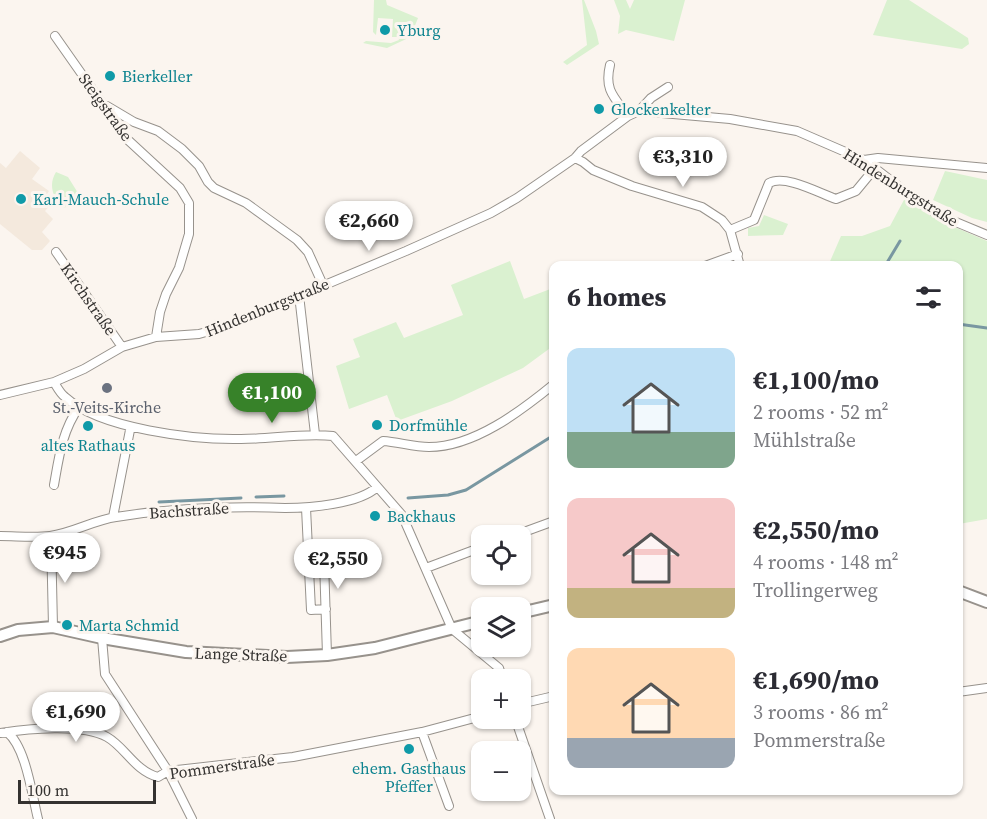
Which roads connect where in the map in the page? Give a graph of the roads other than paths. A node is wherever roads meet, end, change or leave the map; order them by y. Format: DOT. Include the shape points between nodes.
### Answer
graph roads {
  1 [pos="55,36"];
  2 [pos="610,65"];
  3 [pos="668,87"];
  4 [pos="102,104"];
  5 [pos="639,111"];
  6 [pos="628,116"];
  7 [pos="575,158"];
  8 [pos="864,160"];
  9 [pos="874,168"];
  10 [pos="987,168"];
  11 [pos="730,230"];
  12 [pos="987,235"];
  13 [pos="56,252"];
  14 [pos="738,254"];
  15 [pos="719,261"];
  16 [pos="739,261"];
  17 [pos="323,285"];
  18 [pos="299,295"];
  19 [pos="156,337"];
  20 [pos="122,347"];
  21 [pos="54,382"];
  22 [pos="549,388"];
  23 [pos="0,395"];
  24 [pos="79,407"];
  25 [pos="130,428"];
  26 [pos="315,434"];
  27 [pos="356,461"];
  28 [pos="54,485"];
  29 [pos="377,487"];
  30 [pos="306,508"];
  31 [pos="113,517"];
  32 [pos="549,523"];
  33 [pos="531,529"];
  34 [pos="0,536"];
  35 [pos="51,536"];
  36 [pos="471,551"];
  37 [pos="309,562"];
  38 [pos="426,568"];
  39 [pos="963,593"];
  40 [pos="987,602"];
  41 [pos="549,607"];
  42 [pos="326,609"];
  43 [pos="531,611"];
  44 [pos="471,624"];
  45 [pos="53,627"];
  46 [pos="452,629"];
  47 [pos="0,636"];
  48 [pos="102,638"];
  49 [pos="327,655"];
  50 [pos="499,669"];
  51 [pos="987,688"];
  52 [pos="963,691"];
  53 [pos="549,697"];
  54 [pos="531,701"];
  55 [pos="471,719"];
  56 [pos="519,729"];
  57 [pos="3,732"];
  58 [pos="422,732"];
  59 [pos="168,771"];
  60 [pos="449,806"];
  61 [pos="38,819"];
  62 [pos="192,819"];
  63 [pos="550,819"];
  1 -- 4 [label="street, Steigstraße"];
  2 -- 6 [label="street" via="609,91"];
  3 -- 5 [label="street"];
  4 -- 17 [label="street" via="158,132 199,165 214,188 246,203 297,240 308,252"];
  4 -- 19 [label="street, Steigstraße" via="128,140 180,188 189,203 189,234 160,312"];
  5 -- 6 [label="street, Hindenburgstraße"];
  5 -- 8 [label="street, Hindenburgstraße" via="730,119 797,131"];
  6 -- 7 [label="street, Hindenburgstraße"];
  7 -- 11 [label="street" via="632,186 702,207"];
  7 -- 17 [label="street, Hindenburgstraße" via="491,213"];
  8 -- 9 [label="street, Hindenburgstraße"];
  8 -- 10 [label="street"];
  9 -- 11 [label="street" via="856,191 836,199 787,180 772,181 754,220"];
  9 -- 12 [label="street, Hindenburgstraße" via="939,215"];
  11 -- 14 [label="street"];
  13 -- 20 [label="street, Kirchstraße"];
  14 -- 15 [label="street"];
  14 -- 16 [label="street"];
  17 -- 18 [label="street, Hindenburgstraße"];
  18 -- 19 [label="street, Hindenburgstraße" via="227,326 199,334"];
  18 -- 26 [label="street"];
  19 -- 20 [label="street, Kirchstraße"];
  20 -- 21 [label="street, Kirchstraße"];
  21 -- 23 [label="street, Kirchstraße"];
  21 -- 24 [label="street"];
  22 -- 27 [label="street" via="502,424 476,435 431,447 383,441"];
  24 -- 25 [label="street"];
  24 -- 28 [label="street" via="63,437"];
  25 -- 26 [label="street" via="198,438"];
  25 -- 31 [label="street"];
  26 -- 27 [label="street" via="333,436"];
  27 -- 29 [label="street"];
  29 -- 30 [label="street, Bachstraße" via="345,501"];
  29 -- 38 [label="street" via="402,515"];
  30 -- 31 [label="street, Bachstraße" via="231,506"];
  30 -- 37 [label="street"];
  31 -- 35 [label="street, Bachstraße"];
  32 -- 33 [label="street"];
  34 -- 35 [label="street, Bachstraße"];
  35 -- 45 [label="street"];
  36 -- 38 [label="street"];
  37 -- 42 [label="street" via="311,610"];
  37 -- 42 [label="street" via="324,561"];
  38 -- 46 [label="street"];
  39 -- 40 [label="main road"];
  41 -- 43 [label="main road"];
  42 -- 49 [label="street"];
  44 -- 46 [label="main road, Lange Straße"];
  45 -- 47 [label="main road, Lange Straße"];
  45 -- 48 [label="main road, Lange Straße"];
  46 -- 49 [label="main road, Lange Straße"];
  46 -- 50 [label="street"];
  48 -- 49 [label="main road, Lange Straße" via="186,652"];
  48 -- 59 [label="street" via="105,674"];
  51 -- 52 [label="street"];
  53 -- 54 [label="street"];
  55 -- 58 [label="street, Pommerstraße"];
  56 -- 63 [label="street"];
  57 -- 59 [label="street, Pommerstraße" via="26,728 81,730 107,737 148,774 158,777"];
  57 -- 61 [label="street" via="20,749"];
  58 -- 59 [label="street, Pommerstraße" via="293,757"];
  58 -- 60 [label="street"];
  59 -- 62 [label="street"];
}
